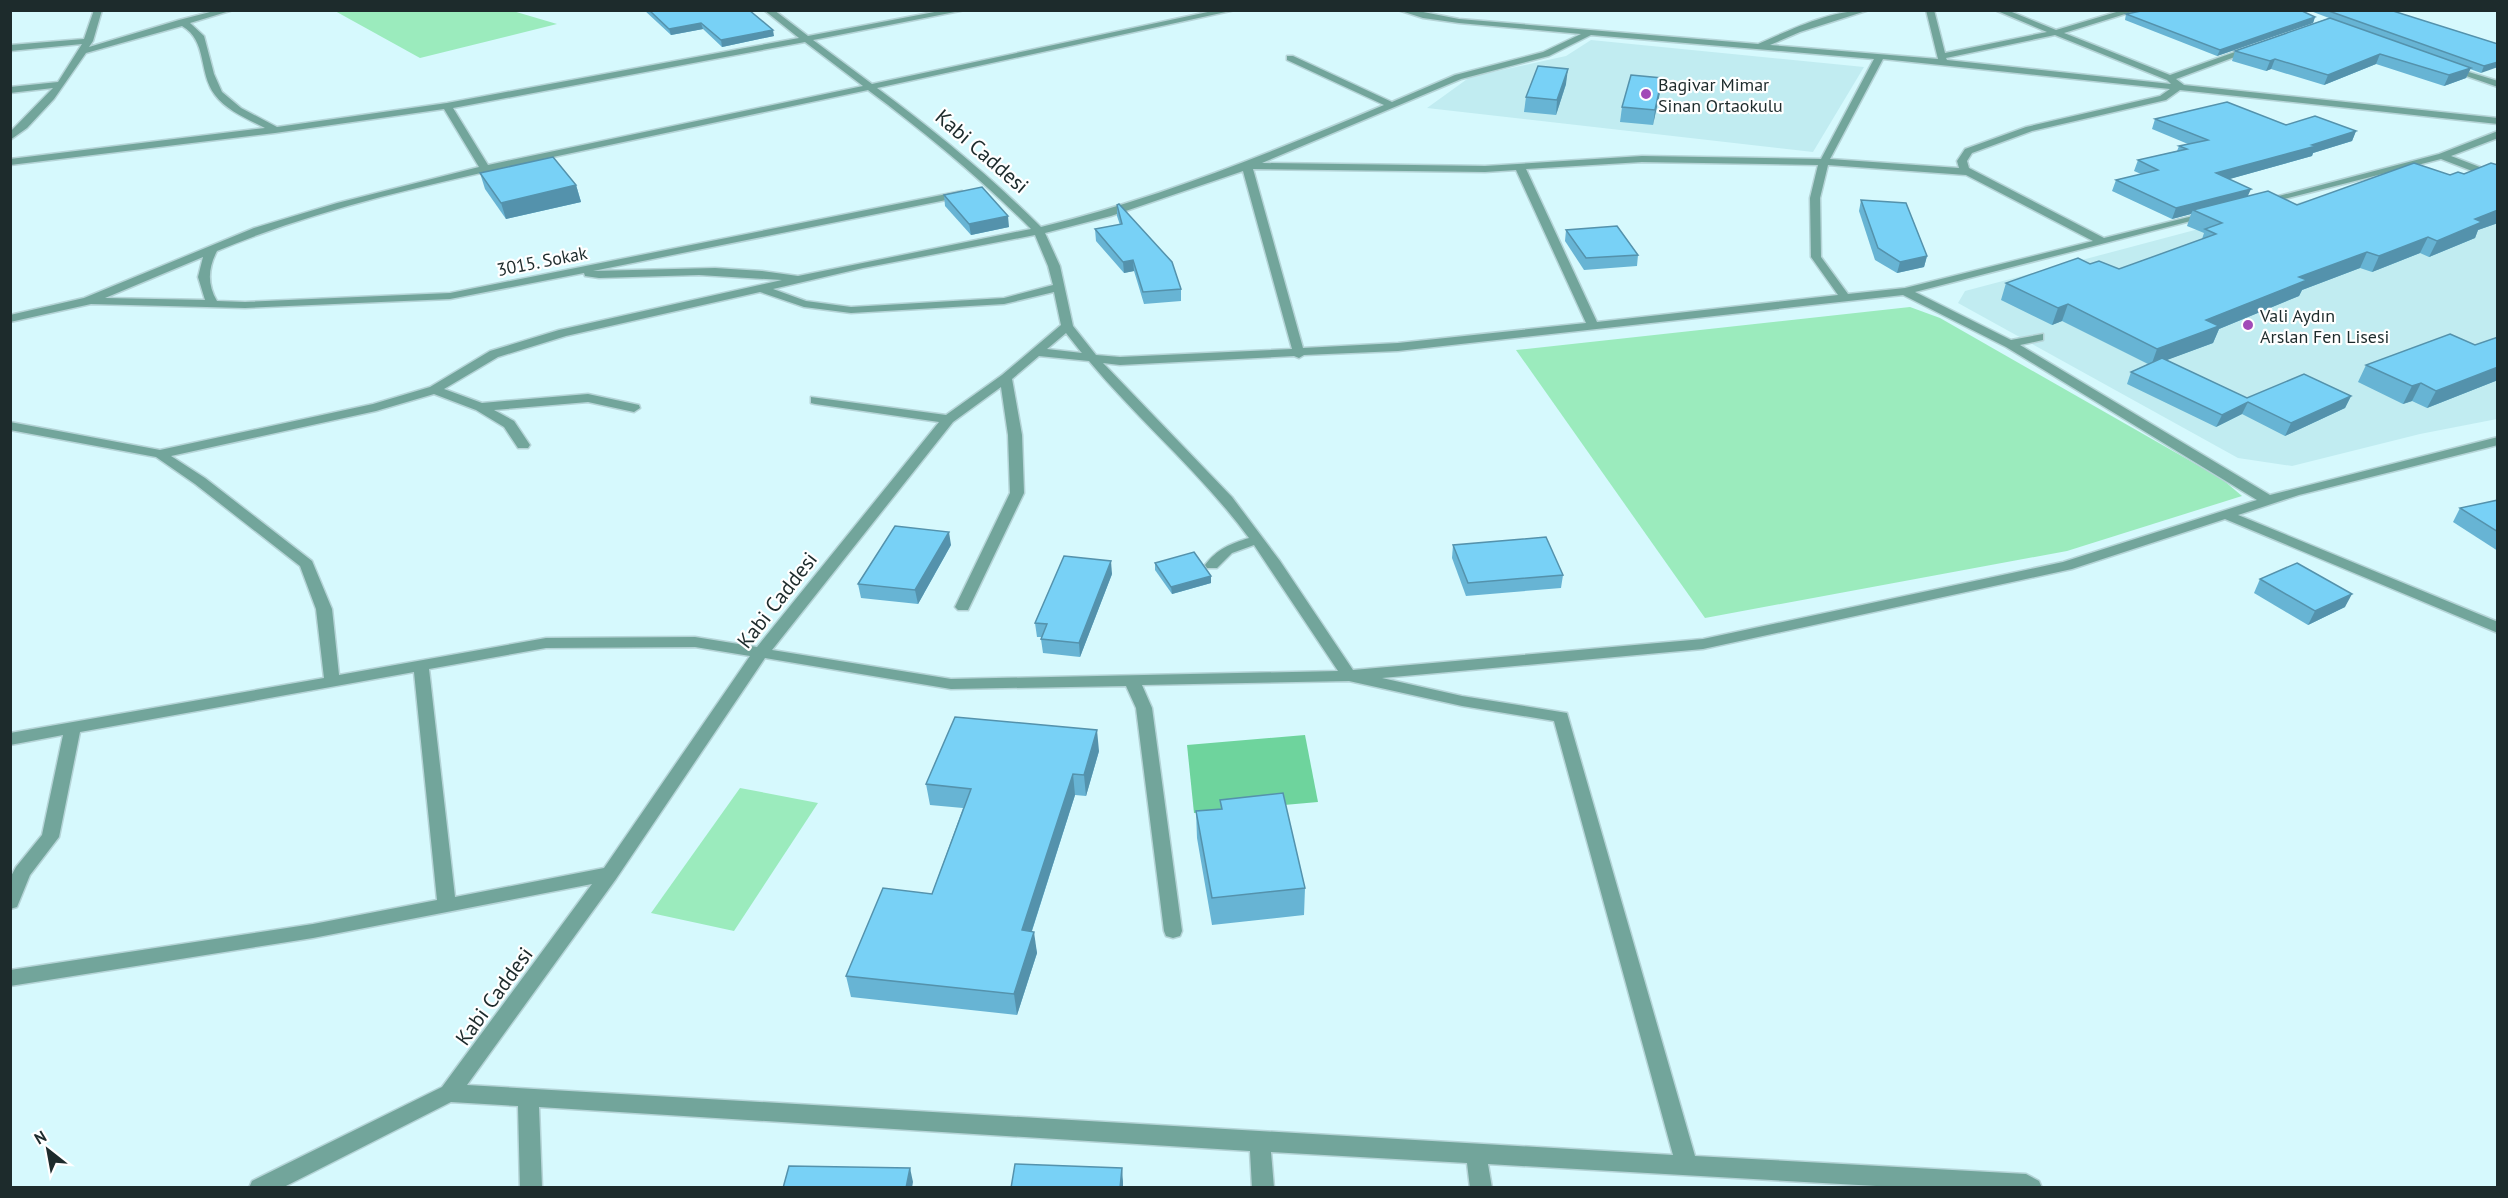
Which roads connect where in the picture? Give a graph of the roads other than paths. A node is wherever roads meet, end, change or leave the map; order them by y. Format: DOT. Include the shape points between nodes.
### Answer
graph roads {
  1 [pos="98,10"];
  2 [pos="229,10"];
  3 [pos="961,10"];
  4 [pos="1231,10"];
  5 [pos="1402,10"];
  6 [pos="1865,10"];
  7 [pos="1930,10"];
  8 [pos="1999,10"];
  9 [pos="2134,10"];
  10 [pos="766,11"];
  11 [pos="182,22"];
  12 [pos="2054,33"];
  13 [pos="1587,34"];
  14 [pos="806,38"];
  15 [pos="89,41"];
  16 [pos="2258,47"];
  17 [pos="10,48"];
  18 [pos="1756,48"];
  19 [pos="83,51"];
  20 [pos="1290,58"];
  21 [pos="1879,58"];
  22 [pos="1942,59"];
  23 [pos="2443,65"];
  24 [pos="2170,78"];
  25 [pos="2498,84"];
  26 [pos="58,85"];
  27 [pos="870,86"];
  28 [pos="2180,86"];
  29 [pos="10,90"];
  30 [pos="1392,105"];
  31 [pos="447,106"];
  32 [pos="2498,121"];
  33 [pos="275,130"];
  34 [pos="2498,134"];
  35 [pos="10,137"];
  36 [pos="2442,156"];
  37 [pos="10,162"];
  38 [pos="1824,162"];
  39 [pos="1246,166"];
  40 [pos="1520,167"];
  41 [pos="485,169"];
  42 [pos="1970,172"];
  43 [pos="2498,178"];
  44 [pos="984,190"];
  45 [pos="2250,205"];
  46 [pos="2216,213"];
  47 [pos="1039,231"];
  48 [pos="2103,242"];
  49 [pos="213,249"];
  50 [pos="575,272"];
  51 [pos="802,279"];
  52 [pos="1059,287"];
  53 [pos="761,288"];
  54 [pos="1905,291"];
  55 [pos="1844,296"];
  56 [pos="88,301"];
  57 [pos="213,304"];
  58 [pos="10,319"];
  59 [pos="1067,326"];
  60 [pos="1593,326"];
  61 [pos="2039,337"];
  62 [pos="2010,344"];
  63 [pos="1037,352"];
  64 [pos="1299,354"];
  65 [pos="1090,358"];
  66 [pos="1006,378"];
  67 [pos="434,390"];
  68 [pos="814,400"];
  69 [pos="481,407"];
  70 [pos="634,408"];
  71 [pos="948,419"];
  72 [pos="10,426"];
  73 [pos="2498,441"];
  74 [pos="523,445"];
  75 [pos="160,454"];
  76 [pos="2269,501"];
  77 [pos="2227,515"];
  78 [pos="1256,540"];
  79 [pos="1212,565"];
  80 [pos="963,607"];
  81 [pos="2498,628"];
  82 [pos="759,655"];
  83 [pos="421,665"];
  84 [pos="1349,676"];
  85 [pos="1131,680"];
  86 [pos="332,681"];
  87 [pos="73,728"];
  88 [pos="10,739"];
  89 [pos="610,874"];
  90 [pos="10,902"];
  91 [pos="447,906"];
  92 [pos="1173,931"];
  93 [pos="10,978"];
  94 [pos="449,1093"];
  95 [pos="528,1097"];
  96 [pos="1260,1142"];
  97 [pos="1476,1152"];
  98 [pos="1686,1164"];
  99 [pos="1841,1180"];
  100 [pos="260,1188"];
  101 [pos="531,1188"];
  102 [pos="1263,1188"];
  103 [pos="1481,1188"];
  104 [pos="2031,1188"];
  1 -- 15 [label="street"];
  2 -- 11 [label="street"];
  3 -- 14 [label="street"];
  4 -- 27 [label="street"];
  5 -- 13 [label="street" via="1423,16"];
  6 -- 18 [label="street" via="1797,30"];
  7 -- 22 [label="street"];
  8 -- 12 [label="street"];
  9 -- 12 [label="street"];
  10 -- 14 [label="street, Kabi Caddesi"];
  11 -- 19 [label="street"];
  11 -- 33 [label="street" via="204,39 218,93"];
  12 -- 22 [label="street"];
  12 -- 24 [label="street"];
  13 -- 18 [label="street"];
  13 -- 30 [label="street" via="1546,54 1458,77"];
  14 -- 27 [label="street, Kabi Caddesi"];
  14 -- 31 [label="street"];
  15 -- 17 [label="street"];
  15 -- 19 [label="street"];
  16 -- 24 [label="street"];
  18 -- 21 [label="street"];
  19 -- 26 [label="street"];
  20 -- 30 [label="street"];
  21 -- 22 [label="street"];
  21 -- 38 [label="street"];
  22 -- 28 [label="street"];
  23 -- 25 [label="street"];
  24 -- 28 [label="street"];
  26 -- 29 [label="street"];
  26 -- 35 [label="street" via="31,121"];
  27 -- 41 [label="street"];
  27 -- 44 [label="street, Kabi Caddesi" via="934,135"];
  28 -- 32 [label="street"];
  28 -- 42 [label="street" via="2163,98 2029,129 1981,145 1968,151 1962,161 1964,169"];
  30 -- 39 [label="street"];
  31 -- 33 [label="street"];
  31 -- 41 [label="street"];
  33 -- 37 [label="street"];
  34 -- 36 [label="street"];
  36 -- 43 [label="street"];
  36 -- 45 [label="street"];
  38 -- 40 [label="street" via="1642,159"];
  38 -- 42 [label="street"];
  38 -- 55 [label="street" via="1815,198 1816,257"];
  39 -- 40 [label="street"];
  39 -- 47 [label="street" via="1107,214"];
  39 -- 64 [label="street"];
  40 -- 60 [label="street"];
  41 -- 49 [label="street" via="330,208"];
  42 -- 48 [label="street"];
  44 -- 47 [label="street, Kabi Caddesi"];
  44 -- 50 [label="street, 3015. Sokak"];
  46 -- 48 [label="street"];
  47 -- 51 [label="street"];
  47 -- 52 [label="street, Kabi Caddesi"];
  48 -- 54 [label="street"];
  49 -- 56 [label="street"];
  49 -- 57 [label="street" via="202,271 203,290"];
  50 -- 51 [label="street" via="612,276 723,272"];
  50 -- 57 [label="street, 3015. Sokak" via="450,296"];
  51 -- 53 [label="street"];
  52 -- 53 [label="street" via="1004,301 851,310 804,304"];
  52 -- 59 [label="street, Kabi Caddesi"];
  53 -- 67 [label="street" via="563,333 494,354"];
  54 -- 55 [label="street"];
  54 -- 62 [label="street"];
  55 -- 60 [label="street"];
  56 -- 57 [label="street, 3015. Sokak"];
  56 -- 58 [label="street"];
  59 -- 63 [label="street, Kabi Caddesi"];
  59 -- 65 [label="street"];
  60 -- 64 [label="street"];
  61 -- 62 [label="street"];
  62 -- 76 [label="street"];
  63 -- 65 [label="street"];
  63 -- 66 [label="street, Kabi Caddesi"];
  64 -- 65 [label="street" via="1120,361"];
  65 -- 78 [label="street" via="1227,501"];
  66 -- 71 [label="street, Kabi Caddesi"];
  66 -- 80 [label="street" via="1015,435 1017,493"];
  67 -- 69 [label="street"];
  67 -- 75 [label="street" via="376,407"];
  68 -- 71 [label="street"];
  69 -- 70 [label="street" via="588,398"];
  69 -- 74 [label="street" via="510,424"];
  71 -- 82 [label="street, Kabi Caddesi"];
  72 -- 75 [label="street"];
  73 -- 76 [label="street"];
  75 -- 86 [label="street" via="307,564 324,609"];
  76 -- 77 [label="street"];
  77 -- 81 [label="street"];
  77 -- 84 [label="street" via="2067,566 1703,644"];
  78 -- 79 [label="street" via="1227,550"];
  78 -- 84 [label="street"];
  82 -- 83 [label="street" via="695,642 546,643"];
  82 -- 85 [label="street" via="951,684"];
  82 -- 89 [label="street, Kabi Caddesi"];
  83 -- 86 [label="street"];
  83 -- 91 [label="street"];
  84 -- 85 [label="street"];
  84 -- 98 [label="street" via="1462,701 1561,717"];
  85 -- 92 [label="street" via="1144,708"];
  86 -- 87 [label="street"];
  87 -- 88 [label="street"];
  87 -- 90 [label="street" via="51,837 22,872"];
  89 -- 91 [label="street"];
  89 -- 94 [label="street, Kabi Caddesi"];
  91 -- 93 [label="street"];
  94 -- 95 [label="street"];
  94 -- 100 [label="street, Kabi Caddesi"];
  95 -- 96 [label="street"];
  95 -- 101 [label="street"];
  96 -- 97 [label="street"];
  96 -- 102 [label="street"];
  97 -- 98 [label="street"];
  97 -- 103 [label="street"];
  98 -- 99 [label="street"];
  99 -- 104 [label="street" via="2026,1184"];
}
